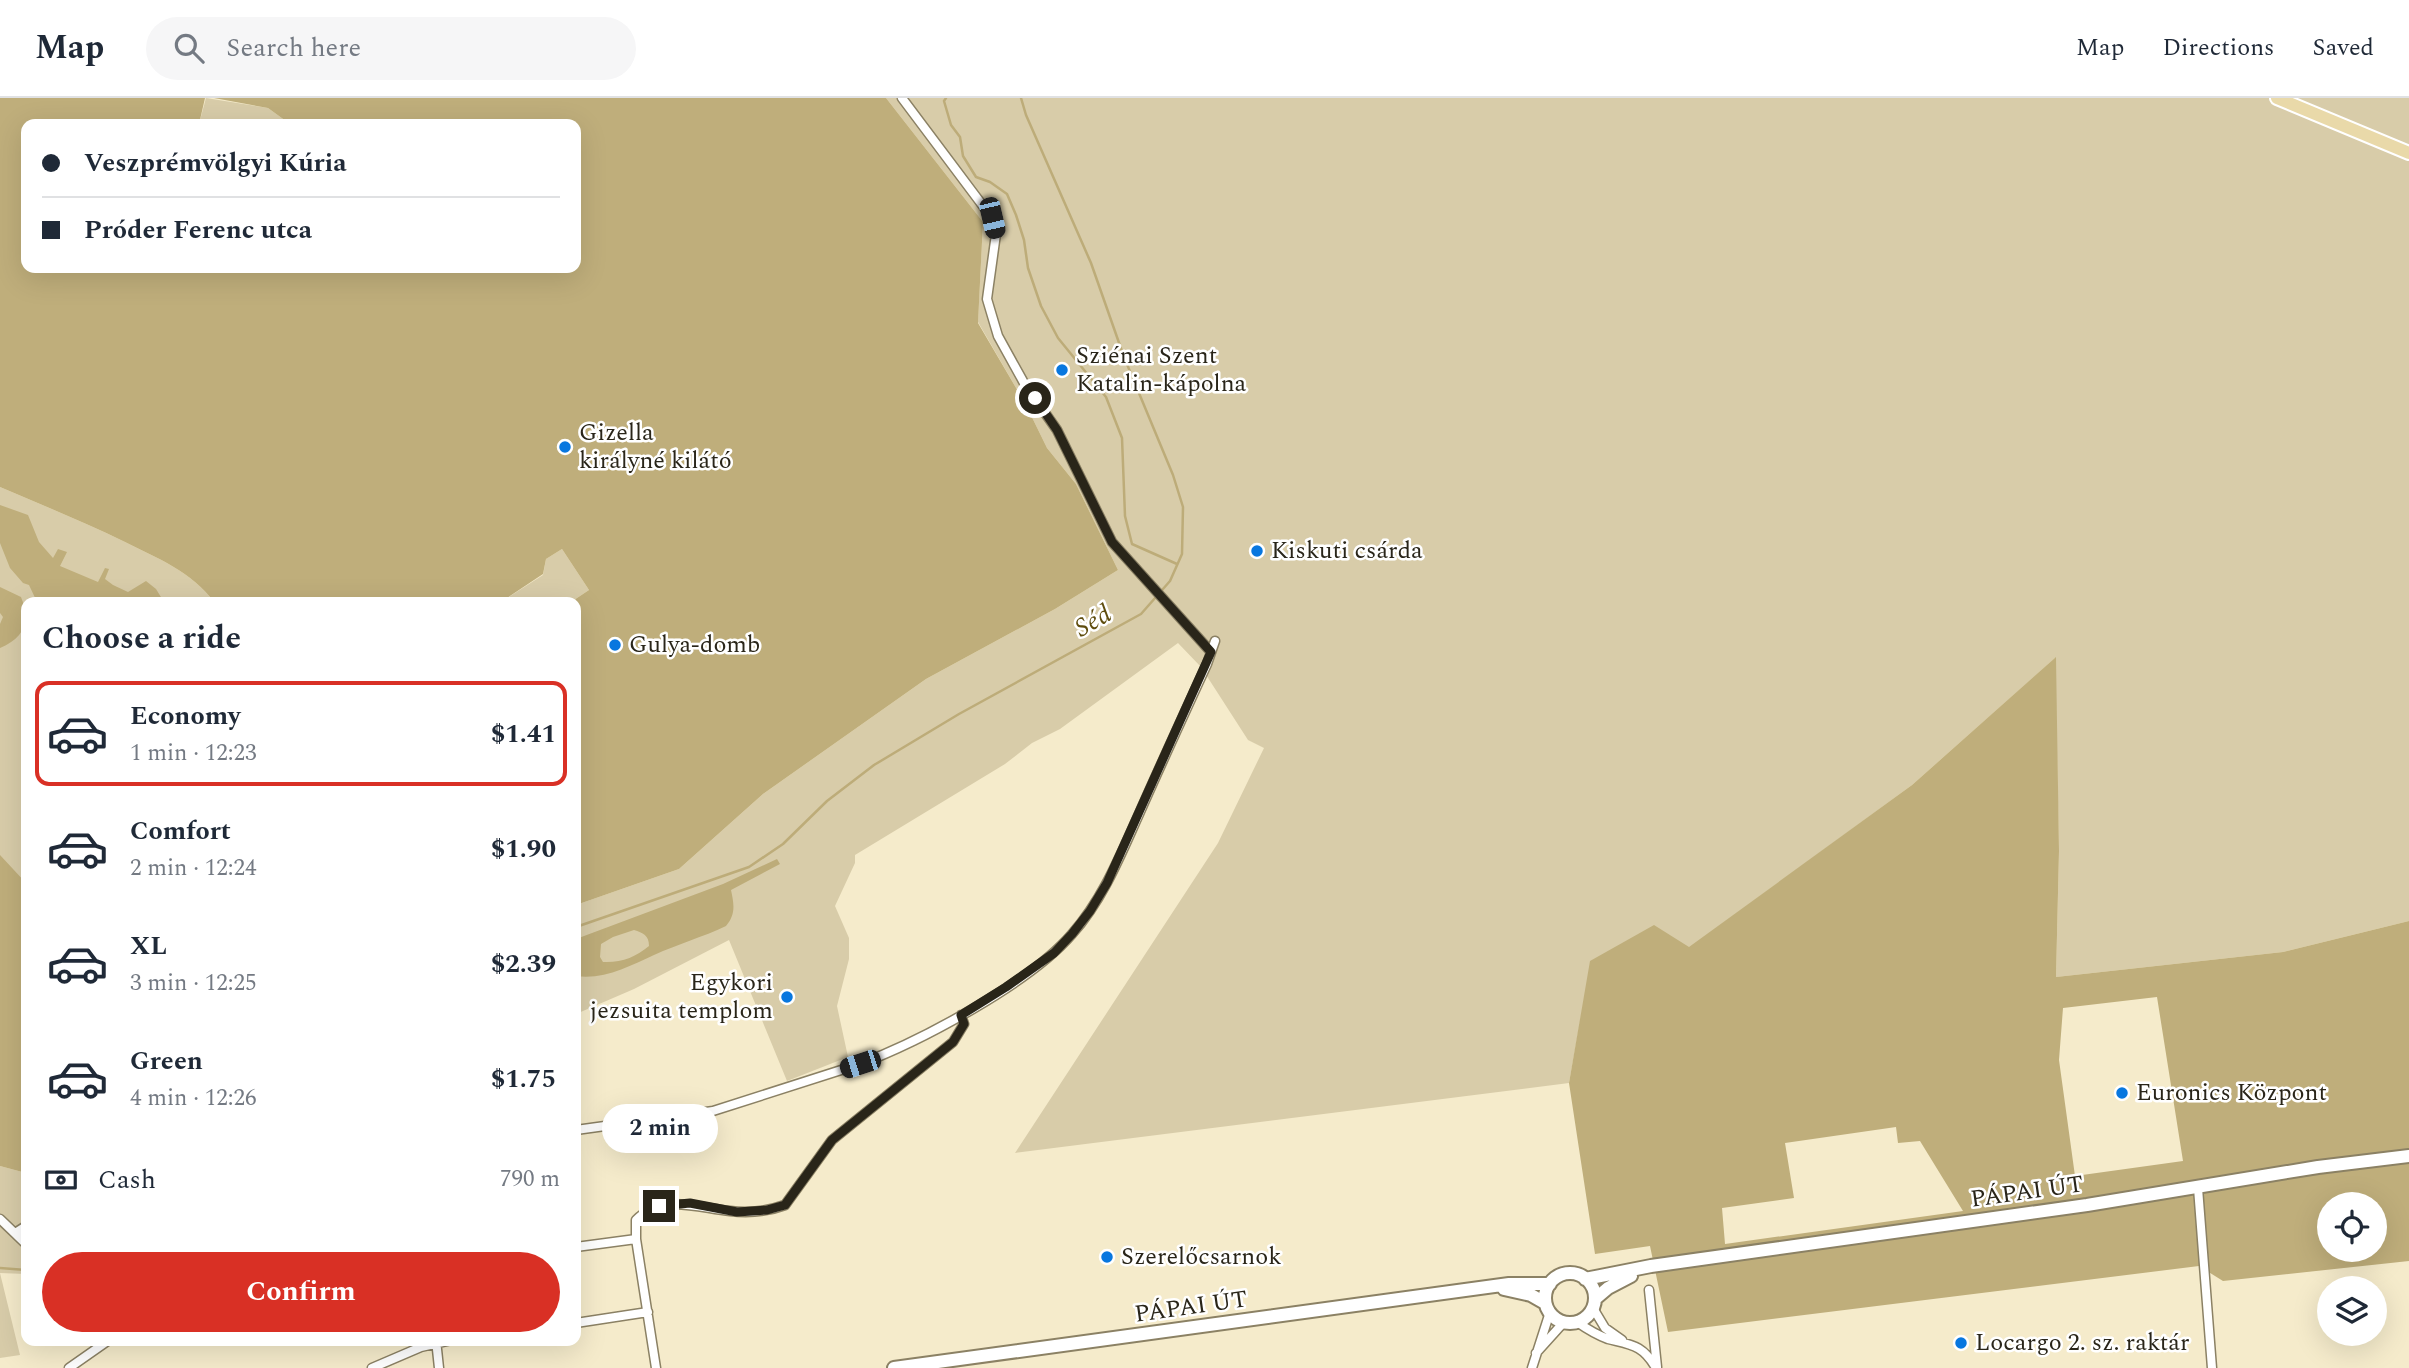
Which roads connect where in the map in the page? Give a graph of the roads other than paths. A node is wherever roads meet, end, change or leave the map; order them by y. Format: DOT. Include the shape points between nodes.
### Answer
graph roads {
  1 [pos="902,98"];
  2 [pos="2277,98"];
  3 [pos="2409,153"];
  4 [pos="1215,641"];
  5 [pos="1211,652"];
  6 [pos="961,1015"];
  7 [pos="581,1129"];
  8 [pos="2409,1156"];
  9 [pos="2198,1188"];
  10 [pos="0,1219"];
  11 [pos="21,1229"];
  12 [pos="15,1233"];
  13 [pos="21,1239"];
  14 [pos="636,1239"];
  15 [pos="581,1246"];
  16 [pos="1651,1266"];
  17 [pos="1585,1279"];
  18 [pos="1550,1284"];
  19 [pos="1494,1286"];
  20 [pos="1649,1290"];
  21 [pos="1594,1303"];
  22 [pos="1547,1308"];
  23 [pos="648,1312"];
  24 [pos="581,1322"];
  25 [pos="1571,1322"];
  26 [pos="1625,1342"];
  27 [pos="100,1346"];
  28 [pos="424,1346"];
  29 [pos="436,1346"];
  30 [pos="1534,1356"];
  31 [pos="69,1368"];
  32 [pos="372,1368"];
  33 [pos="439,1368"];
  34 [pos="656,1368"];
  35 [pos="894,1368"];
  36 [pos="1532,1368"];
  37 [pos="1656,1368"];
  38 [pos="2212,1368"];
  1 -- 5 [label="street" via="992,218 996,234 986,299 998,336 1057,430 1112,542"];
  2 -- 3 [label="main road"];
  4 -- 5 [label="street"];
  5 -- 6 [label="street" via="1107,883 1090,911 1054,953"];
  6 -- 7 [label="street" via="878,1057 713,1111"];
  6 -- 14 [label="street" via="964,1024 953,1042 832,1140 785,1205 737,1212 690,1203 659,1206 636,1220"];
  8 -- 9 [label="main road, PÁPAI ÚT"];
  9 -- 16 [label="main road, PÁPAI ÚT"];
  9 -- 38 [label="street"];
  10 -- 12 [label="street"];
  11 -- 12 [label="street"];
  12 -- 13 [label="street"];
  14 -- 15 [label="street"];
  14 -- 23 [label="street"];
  16 -- 17 [label="main road, PÁPAI ÚT"];
  16 -- 21 [label="main road, PÁPAI ÚT" via="1608,1288"];
  17 -- 18 [label="main road" via="1565,1274"];
  17 -- 21 [label="main road" via="1592,1287"];
  18 -- 19 [label="main road, PÁPAI ÚT"];
  18 -- 22 [label="main road"];
  19 -- 22 [label="main road, PÁPAI ÚT" via="1531,1294"];
  19 -- 35 [label="main road, PÁPAI ÚT"];
  20 -- 37 [label="street"];
  21 -- 25 [label="main road" via="1589,1314"];
  21 -- 26 [label="street" via="1605,1328"];
  22 -- 25 [label="main road"];
  22 -- 30 [label="street"];
  23 -- 24 [label="street"];
  23 -- 34 [label="street"];
  25 -- 26 [label="street"];
  25 -- 30 [label="street"];
  26 -- 37 [label="street" via="1646,1353"];
  27 -- 31 [label="street"];
  28 -- 32 [label="street"];
  29 -- 33 [label="street"];
  30 -- 36 [label="street"];
}
